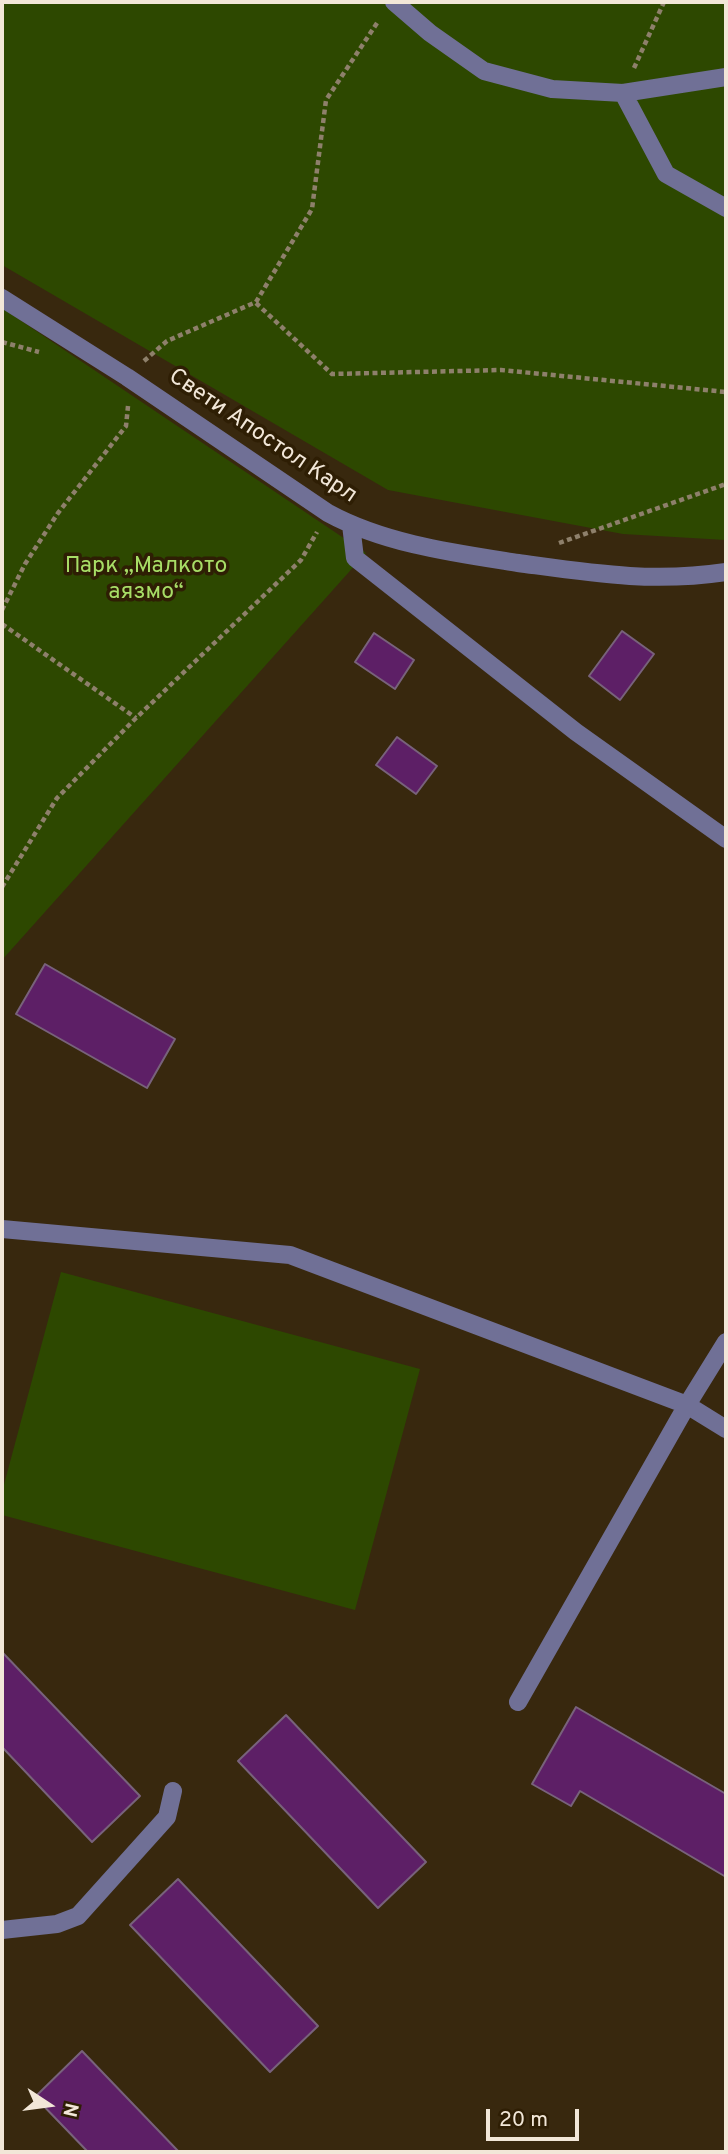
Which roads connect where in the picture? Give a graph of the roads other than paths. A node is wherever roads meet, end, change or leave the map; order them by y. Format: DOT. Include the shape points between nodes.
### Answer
graph roads {
  1 [pos="389,7"];
  2 [pos="726,77"];
  3 [pos="624,93"];
  4 [pos="726,208"];
  5 [pos="2,298"];
  6 [pos="351,525"];
  7 [pos="726,572"];
  8 [pos="726,839"];
  9 [pos="2,1229"];
  10 [pos="726,1342"];
  11 [pos="687,1405"];
  12 [pos="726,1429"];
  13 [pos="517,1702"];
  14 [pos="173,1791"];
  15 [pos="2,1930"];
  1 -- 3 [label="street" via="484,71 552,89"];
  2 -- 3 [label="street"];
  3 -- 4 [label="street" via="666,174"];
  5 -- 6 [label="street, Свети Апостол Карл"];
  6 -- 7 [label="street, Свети Апостол Карл" via="464,555 608,575 672,577"];
  6 -- 8 [label="street" via="355,558 576,733"];
  9 -- 11 [label="street" via="290,1255"];
  10 -- 11 [label="street"];
  11 -- 12 [label="street"];
  11 -- 13 [label="street"];
  14 -- 15 [label="street" via="167,1817 78,1916 57,1924"];
}
